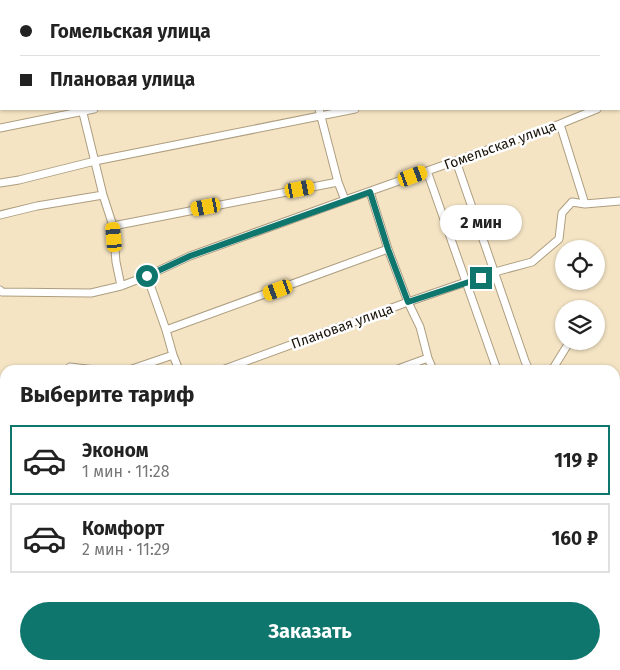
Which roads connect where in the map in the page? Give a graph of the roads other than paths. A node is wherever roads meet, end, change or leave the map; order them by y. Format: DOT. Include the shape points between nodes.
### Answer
graph roads {
  1 [pos="82,110"];
  2 [pos="343,110"];
  3 [pos="595,110"];
  4 [pos="320,112"];
  5 [pos="560,124"];
  6 [pos="0,128"];
  7 [pos="94,161"];
  8 [pos="456,161"];
  9 [pos="427,171"];
  10 [pos="338,182"];
  11 [pos="0,183"];
  12 [pos="370,192"];
  13 [pos="104,196"];
  14 [pos="345,200"];
  15 [pos="620,201"];
  16 [pos="585,204"];
  17 [pos="0,215"];
  18 [pos="113,226"];
  19 [pos="388,249"];
  20 [pos="495,272"];
  21 [pos="147,276"];
  22 [pos="466,283"];
  23 [pos="121,286"];
  24 [pos="1,291"];
  25 [pos="408,302"];
  26 [pos="166,330"];
  27 [pos="564,350"];
  28 [pos="173,355"];
  29 [pos="428,358"];
  30 [pos="144,365"];
  31 [pos="177,365"];
  32 [pos="236,365"];
  33 [pos="409,365"];
  34 [pos="430,365"];
  35 [pos="495,365"];
  36 [pos="527,365"];
  37 [pos="555,365"];
  1 -- 6 [label="street"];
  1 -- 7 [label="street"];
  2 -- 4 [label="street"];
  3 -- 5 [label="street, Гомельская улица"];
  4 -- 7 [label="street"];
  4 -- 10 [label="street"];
  5 -- 8 [label="street, Гомельская улица"];
  5 -- 16 [label="street"];
  7 -- 11 [label="street"];
  7 -- 13 [label="street"];
  8 -- 9 [label="street, Гомельская улица"];
  8 -- 20 [label="street"];
  9 -- 12 [label="street, Гомельская улица"];
  9 -- 22 [label="street"];
  10 -- 14 [label="street"];
  10 -- 18 [label="street"];
  12 -- 14 [label="street, Гомельская улица"];
  12 -- 19 [label="street"];
  13 -- 17 [label="street"];
  13 -- 18 [label="street"];
  14 -- 21 [label="street, Гомельская улица" via="190,256"];
  15 -- 16 [label="street"];
  16 -- 20 [label="street, Плановая улица" via="572,202 562,213 559,240 532,262"];
  18 -- 23 [label="street"];
  19 -- 25 [label="street"];
  19 -- 26 [label="street"];
  20 -- 22 [label="street, Плановая улица"];
  20 -- 36 [label="street"];
  21 -- 23 [label="street, Гомельская улица"];
  21 -- 26 [label="street"];
  22 -- 25 [label="street, Плановая улица"];
  22 -- 35 [label="street"];
  23 -- 24 [label="street, Гомельская улица" via="91,293"];
  25 -- 29 [label="street" via="420,327"];
  25 -- 32 [label="street, Плановая улица"];
  26 -- 28 [label="street"];
  27 -- 37 [label="street"];
  28 -- 30 [label="street"];
  28 -- 31 [label="street"];
  29 -- 33 [label="street"];
  29 -- 34 [label="street"];
}
